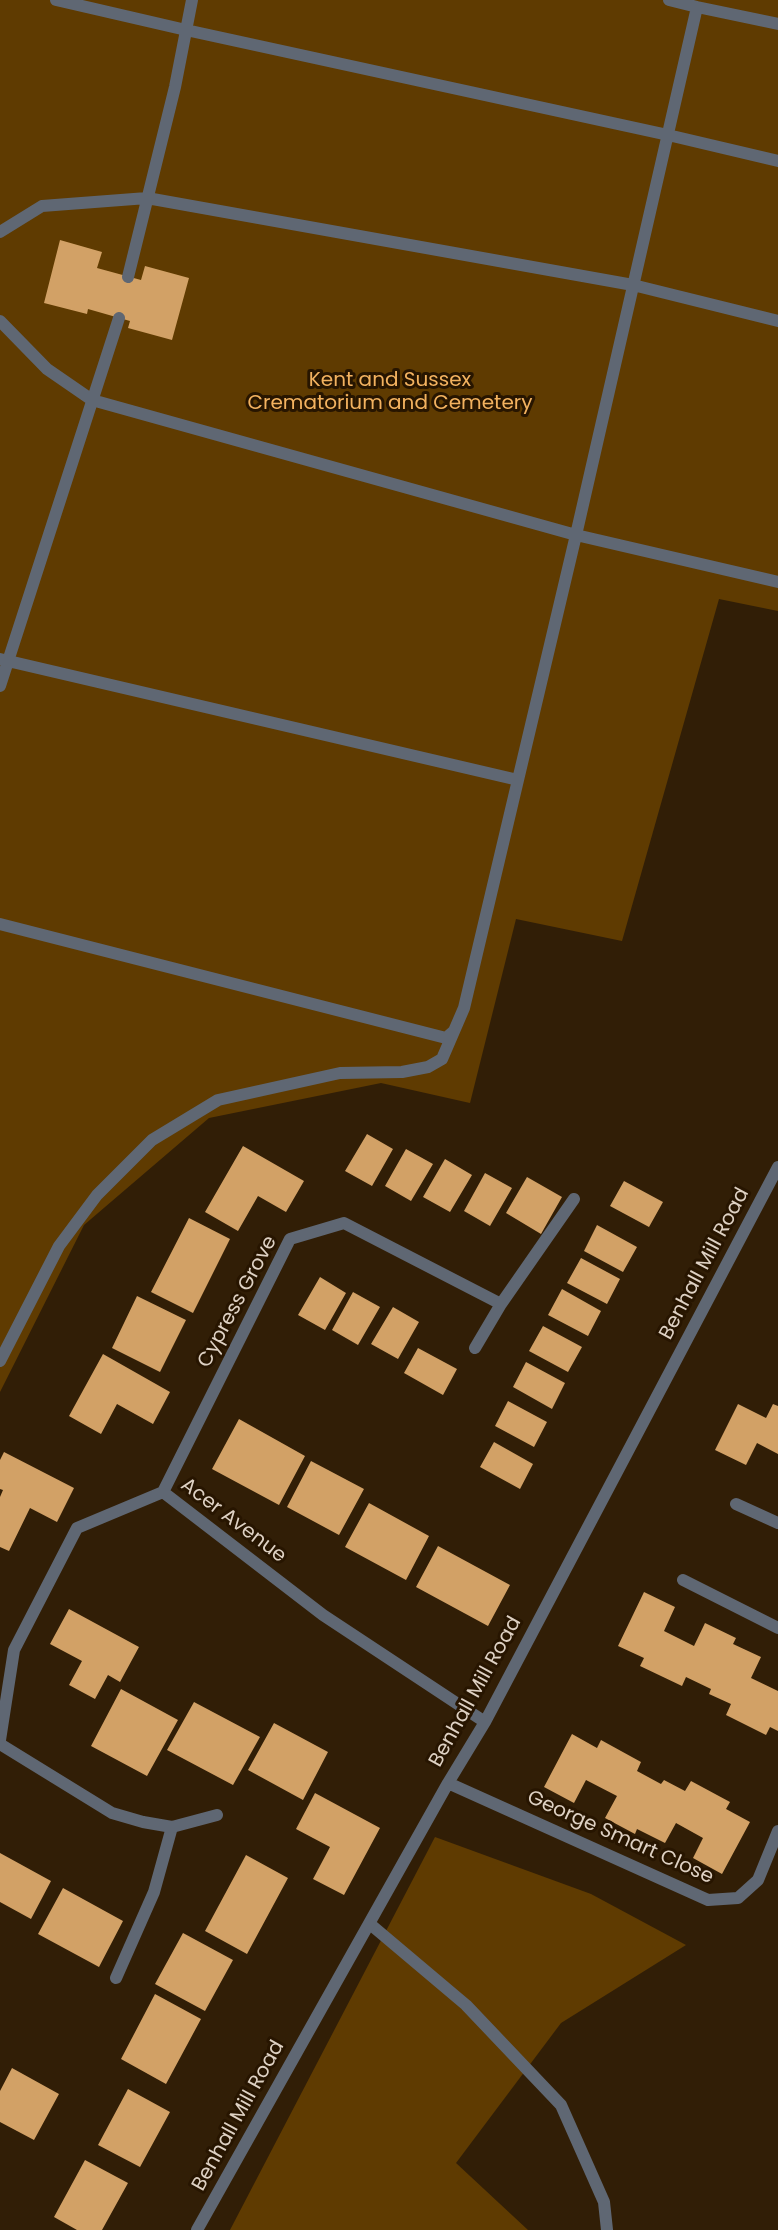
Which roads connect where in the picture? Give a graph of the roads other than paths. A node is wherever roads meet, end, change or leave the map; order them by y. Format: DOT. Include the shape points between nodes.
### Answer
graph roads {
  1 [pos="56,0"];
  2 [pos="192,0"];
  3 [pos="669,0"];
  4 [pos="698,7"];
  5 [pos="778,24"];
  6 [pos="186,30"];
  7 [pos="668,135"];
  8 [pos="778,161"];
  9 [pos="147,198"];
  10 [pos="0,232"];
  11 [pos="128,277"];
  12 [pos="633,285"];
  13 [pos="119,318"];
  14 [pos="0,321"];
  15 [pos="778,321"];
  16 [pos="92,400"];
  17 [pos="576,535"];
  18 [pos="778,582"];
  19 [pos="4,660"];
  20 [pos="0,686"];
  21 [pos="518,780"];
  22 [pos="0,924"];
  23 [pos="454,1031"];
  24 [pos="778,1167"];
  25 [pos="773,1190"];
  26 [pos="574,1199"];
  27 [pos="501,1304"];
  28 [pos="475,1348"];
  29 [pos="0,1361"];
  30 [pos="163,1492"];
  31 [pos="736,1504"];
  32 [pos="778,1523"];
  33 [pos="683,1580"];
  34 [pos="778,1628"];
  35 [pos="485,1722"];
  36 [pos="0,1742"];
  37 [pos="448,1783"];
  38 [pos="217,1815"];
  39 [pos="172,1827"];
  40 [pos="778,1831"];
  41 [pos="370,1924"];
  42 [pos="116,1978"];
  43 [pos="197,2230"];
  44 [pos="607,2230"];
  1 -- 6 [label="street"];
  2 -- 6 [label="street"];
  3 -- 4 [label="street"];
  4 -- 5 [label="street"];
  4 -- 7 [label="street"];
  6 -- 7 [label="street"];
  6 -- 9 [label="street"];
  7 -- 8 [label="street"];
  7 -- 12 [label="street"];
  9 -- 10 [label="street" via="42,206"];
  9 -- 11 [label="street"];
  9 -- 12 [label="street"];
  12 -- 15 [label="street"];
  12 -- 17 [label="street"];
  13 -- 16 [label="street"];
  14 -- 16 [label="street" via="47,369"];
  16 -- 17 [label="street"];
  16 -- 19 [label="street"];
  17 -- 18 [label="street"];
  17 -- 21 [label="street"];
  19 -- 20 [label="street"];
  19 -- 21 [label="street"];
  21 -- 23 [label="street" via="464,1008"];
  22 -- 23 [label="street" via="446,1038"];
  23 -- 29 [label="street" via="442,1059 428,1067 402,1072 340,1073 218,1100 152,1140 97,1194 59,1246"];
  24 -- 25 [label="street, Benhall Mill Road"];
  25 -- 35 [label="street, Benhall Mill Road"];
  26 -- 27 [label="street"];
  27 -- 28 [label="street"];
  27 -- 30 [label="street, Cypress Grove" via="344,1223 290,1239"];
  30 -- 35 [label="street, Acer Avenue" via="323,1615"];
  30 -- 36 [label="street, Acer Avenue" via="77,1528 14,1650"];
  31 -- 32 [label="street"];
  33 -- 34 [label="street"];
  35 -- 37 [label="street, Benhall Mill Road"];
  36 -- 39 [label="street, Acer Avenue" via="112,1813"];
  37 -- 40 [label="street, George Smart Close" via="708,1900 738,1898 758,1880"];
  37 -- 41 [label="street, Benhall Mill Road"];
  38 -- 39 [label="street, Acer Avenue"];
  39 -- 42 [label="street" via="154,1892"];
  41 -- 43 [label="street, Benhall Mill Road"];
  41 -- 44 [label="street" via="466,2005 561,2105 604,2202"];
}
